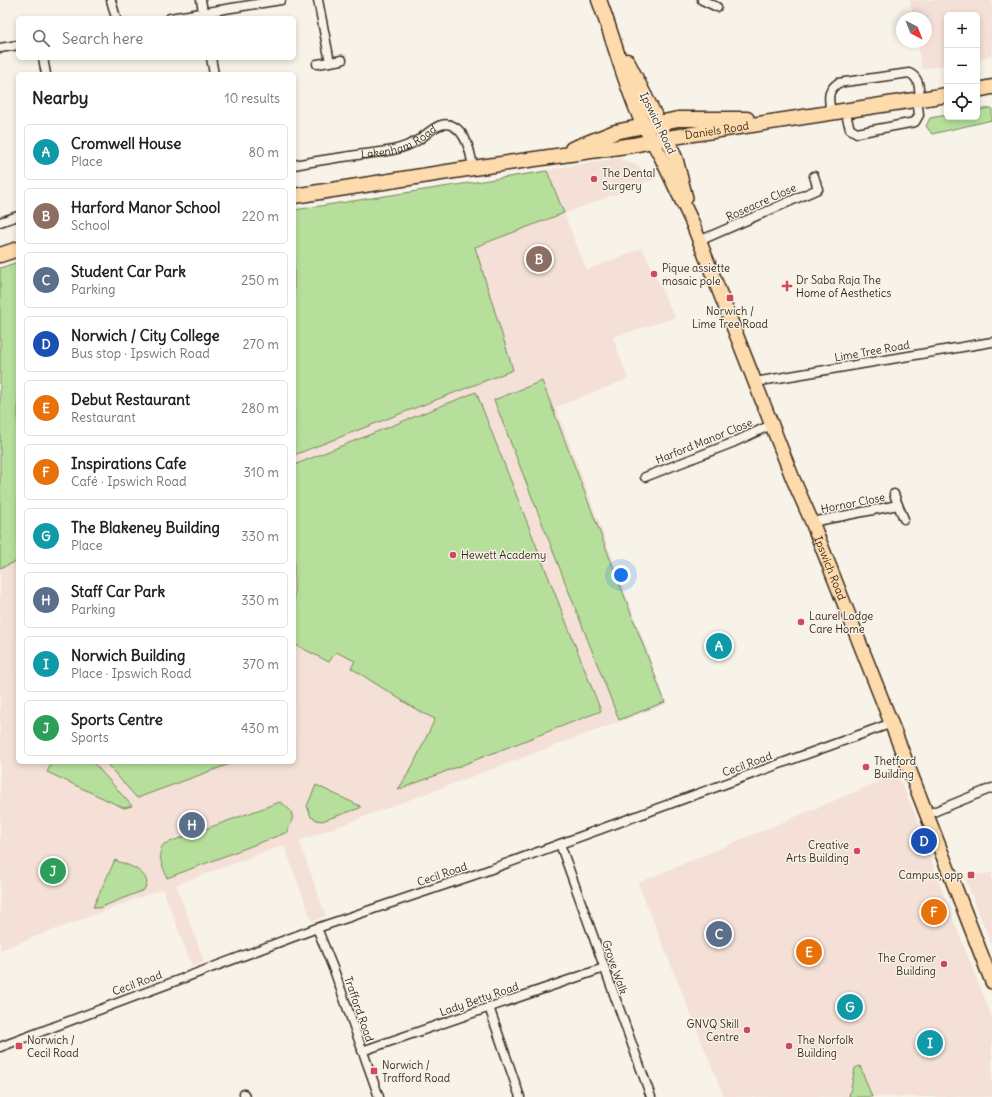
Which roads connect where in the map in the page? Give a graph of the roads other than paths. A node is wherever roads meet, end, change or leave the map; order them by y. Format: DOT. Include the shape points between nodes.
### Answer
graph roads {
  1 [pos="112,0"];
  2 [pos="201,0"];
  3 [pos="281,0"];
  4 [pos="318,0"];
  5 [pos="599,0"];
  6 [pos="702,0"];
  7 [pos="718,7"];
  8 [pos="204,15"];
  9 [pos="116,16"];
  10 [pos="193,16"];
  11 [pos="611,31"];
  12 [pos="16,45"];
  13 [pos="0,48"];
  14 [pos="43,60"];
  15 [pos="211,60"];
  16 [pos="342,60"];
  17 [pos="330,62"];
  18 [pos="317,64"];
  19 [pos="46,72"];
  20 [pos="214,72"];
  21 [pos="992,87"];
  22 [pos="980,89"];
  23 [pos="944,95"];
  24 [pos="919,99"];
  25 [pos="845,111"];
  26 [pos="831,113"];
  27 [pos="793,118"];
  28 [pos="659,123"];
  29 [pos="644,126"];
  30 [pos="667,138"];
  31 [pos="652,142"];
  32 [pos="550,157"];
  33 [pos="296,164"];
  34 [pos="473,168"];
  35 [pos="814,176"];
  36 [pos="296,196"];
  37 [pos="16,217"];
  38 [pos="0,222"];
  39 [pos="692,222"];
  40 [pos="699,241"];
  41 [pos="16,250"];
  42 [pos="0,255"];
  43 [pos="992,342"];
  44 [pos="755,382"];
  45 [pos="771,425"];
  46 [pos="645,477"];
  47 [pos="894,494"];
  48 [pos="898,505"];
  49 [pos="904,519"];
  50 [pos="812,522"];
  51 [pos="892,723"];
  52 [pos="992,788"];
  53 [pos="926,815"];
  54 [pos="560,844"];
  55 [pos="317,928"];
  56 [pos="604,968"];
  57 [pos="992,982"];
  58 [pos="489,1007"];
  59 [pos="0,1047"];
  60 [pos="362,1051"];
  61 [pos="379,1097"];
  62 [pos="520,1097"];
  63 [pos="651,1097"];
  1 -- 9 [label="street"];
  2 -- 8 [label="street"];
  3 -- 8 [label="street"];
  4 -- 17 [label="street"];
  5 -- 11 [label="highway, Ipswich Road"];
  6 -- 7 [label="street"];
  8 -- 10 [label="street"];
  11 -- 28 [label="highway, Ipswich Road"];
  11 -- 29 [label="highway, Ipswich Road" via="632,99"];
  12 -- 13 [label="street"];
  14 -- 19 [label="street"];
  15 -- 20 [label="street"];
  16 -- 17 [label="street"];
  17 -- 18 [label="street"];
  21 -- 22 [label="highway"];
  23 -- 24 [label="highway, Daniels Road"];
  24 -- 25 [label="highway, Daniels Road"];
  24 -- 25 [label="street" via="919,115 915,122 857,133 850,129"];
  24 -- 26 [label="street" via="917,79 909,73 838,82 828,96"];
  25 -- 26 [label="highway, Daniels Road"];
  26 -- 27 [label="highway, Daniels Road"];
  27 -- 28 [label="highway, Daniels Road" via="678,119"];
  27 -- 30 [label="highway, Daniels Road"];
  28 -- 29 [label="highway"];
  28 -- 30 [label="highway, Ipswich Road"];
  29 -- 30 [label="highway"];
  29 -- 31 [label="main road, Ipswich Road"];
  29 -- 32 [label="highway" via="615,132"];
  30 -- 31 [label="highway"];
  30 -- 39 [label="main road, Ipswich Road" via="677,163"];
  31 -- 32 [label="highway"];
  31 -- 39 [label="main road, Ipswich Road"];
  32 -- 34 [label="highway"];
  33 -- 34 [label="street, Lakenham Road" via="401,149 443,124 452,125 459,131 468,145"];
  34 -- 36 [label="highway"];
  35 -- 40 [label="street, Roseacre Close" via="818,189"];
  37 -- 38 [label="street"];
  39 -- 40 [label="main road, Ipswich Road"];
  40 -- 44 [label="main road, Ipswich Road"];
  41 -- 42 [label="highway"];
  43 -- 44 [label="street, Lime Tree Road"];
  44 -- 45 [label="main road, Ipswich Road"];
  45 -- 46 [label="street, Harford Manor Close"];
  45 -- 50 [label="main road, Ipswich Road"];
  47 -- 48 [label="street, Hornor Close"];
  48 -- 49 [label="street, Hornor Close"];
  48 -- 50 [label="street, Hornor Close"];
  50 -- 51 [label="main road, Ipswich Road"];
  51 -- 53 [label="main road, Ipswich Road"];
  51 -- 54 [label="street, Cecil Road"];
  52 -- 53 [label="street"];
  53 -- 57 [label="main road, Ipswich Road"];
  54 -- 55 [label="street, Cecil Road"];
  54 -- 56 [label="street, Grove Walk"];
  55 -- 59 [label="street, Cecil Road"];
  55 -- 60 [label="street, Trafford Road"];
  56 -- 58 [label="street, Lady Betty Road"];
  56 -- 63 [label="street, Grove Walk"];
  58 -- 60 [label="street, Lady Betty Road"];
  58 -- 62 [label="street"];
  60 -- 61 [label="street, Trafford Road"];
}
